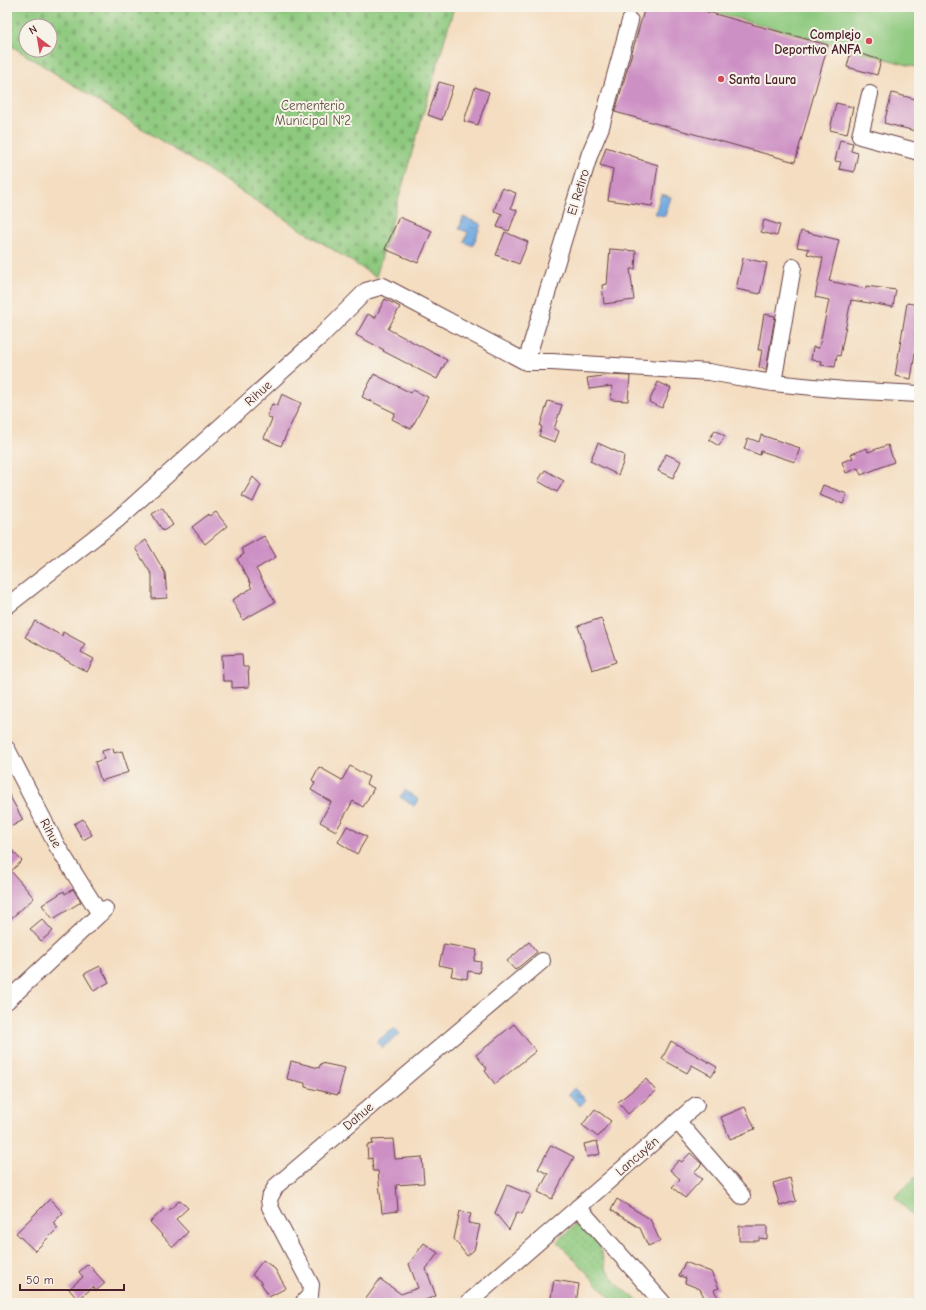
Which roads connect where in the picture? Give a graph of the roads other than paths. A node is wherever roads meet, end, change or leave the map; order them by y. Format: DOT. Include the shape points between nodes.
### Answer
graph roads {
  1 [pos="630,21"];
  2 [pos="870,94"];
  3 [pos="919,152"];
  4 [pos="793,267"];
  5 [pos="526,362"];
  6 [pos="773,383"];
  7 [pos="919,394"];
  8 [pos="7,606"];
  9 [pos="7,749"];
  10 [pos="542,961"];
  11 [pos="7,1001"];
  12 [pos="696,1105"];
  13 [pos="678,1122"];
  14 [pos="742,1196"];
  15 [pos="578,1208"];
  16 [pos="303,1303"];
  17 [pos="468,1303"];
  18 [pos="663,1303"];
  1 -- 5 [label="street, El Retiro" via="601,127 590,153"];
  2 -- 3 [label="street" via="860,136"];
  4 -- 6 [label="street"];
  5 -- 6 [label="street" via="709,372"];
  5 -- 8 [label="street, Rihue" via="383,286 366,291 321,336 117,520"];
  6 -- 7 [label="street"];
  9 -- 11 [label="street, Rihue" via="57,846 102,912"];
  10 -- 16 [label="street, Dahue" via="276,1186 269,1199 270,1207 311,1284 310,1295"];
  12 -- 13 [label="street, Lancuyén"];
  13 -- 14 [label="street"];
  13 -- 15 [label="street, Lancuyén"];
  15 -- 17 [label="street, Lancuyén"];
  15 -- 18 [label="street"];
}
